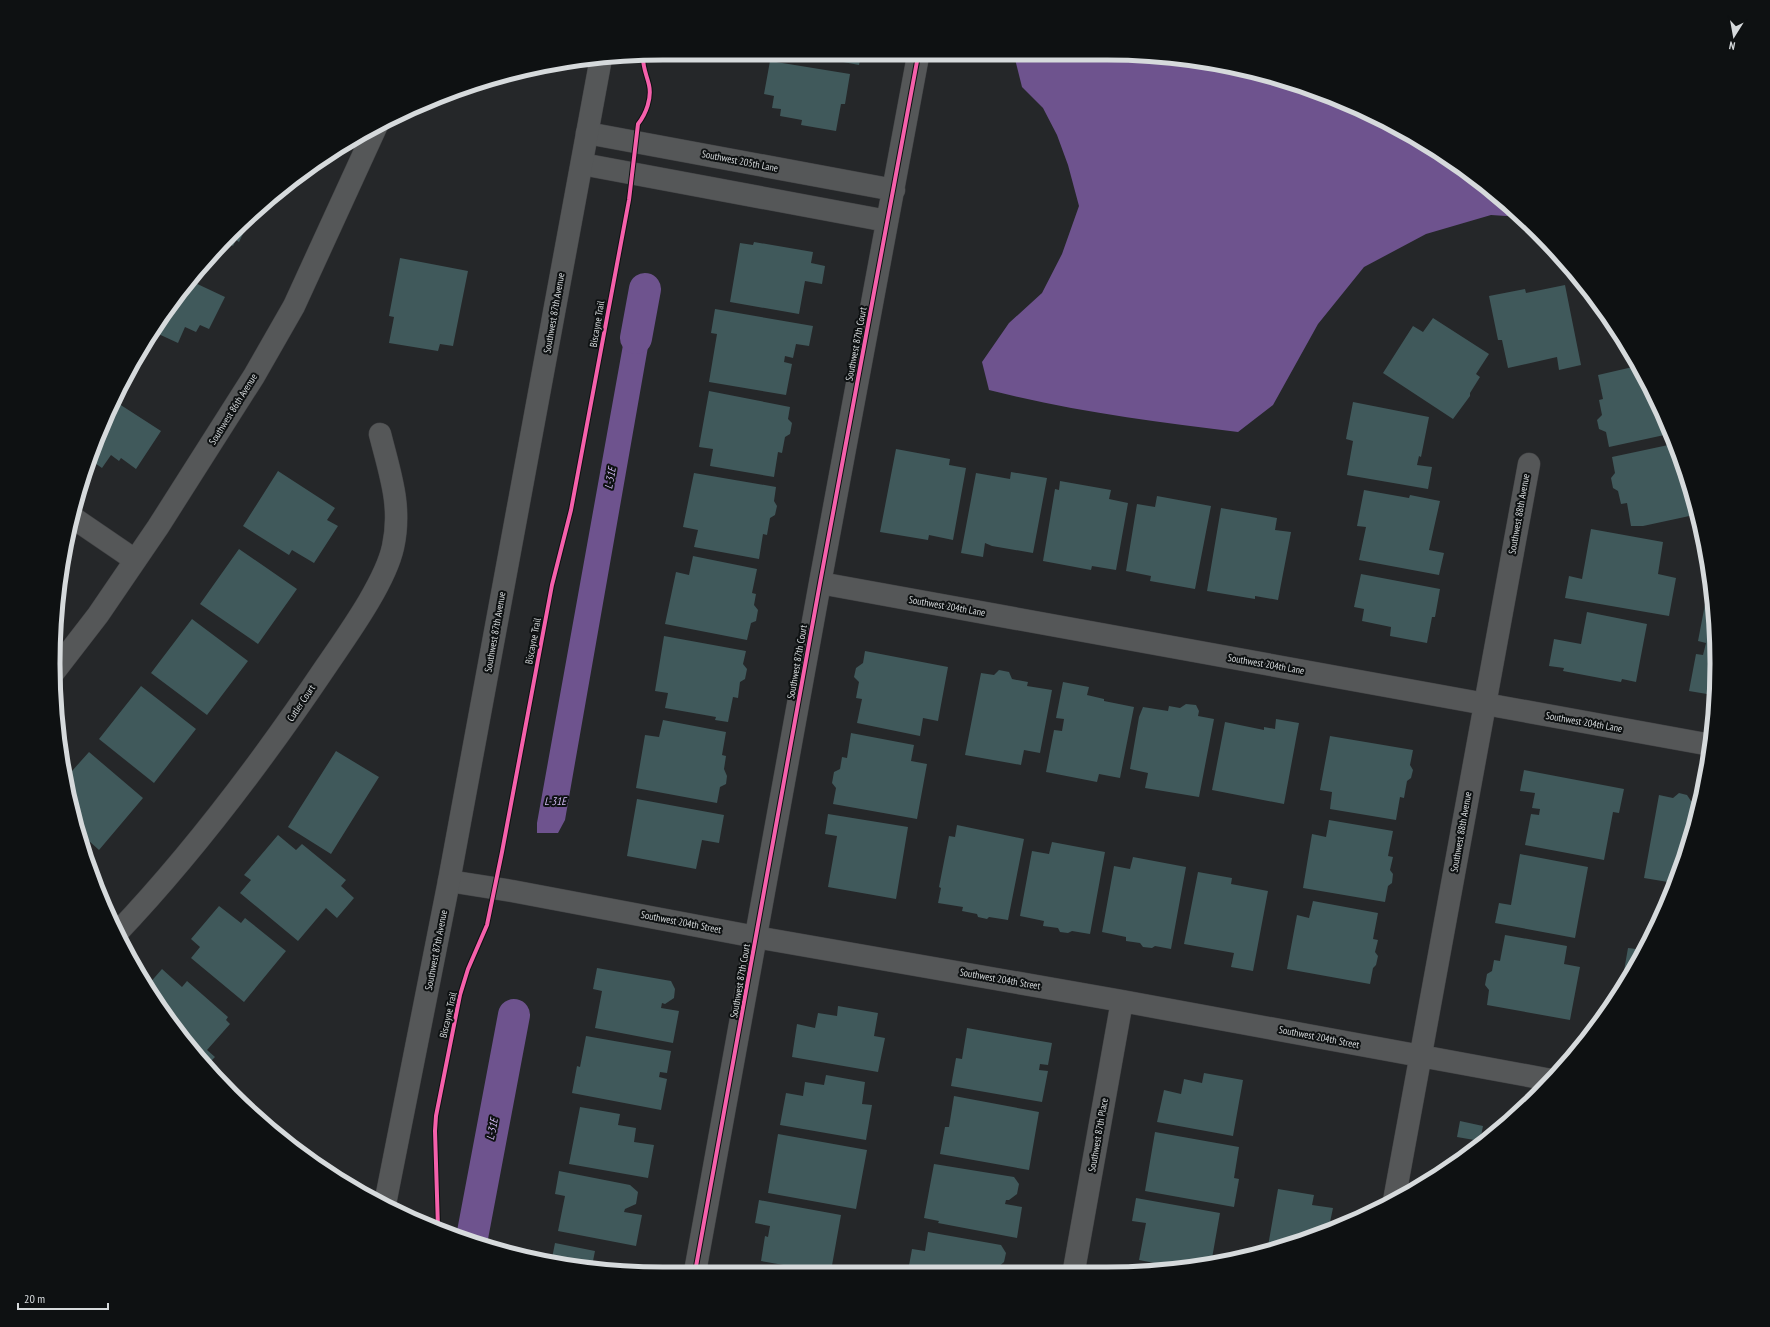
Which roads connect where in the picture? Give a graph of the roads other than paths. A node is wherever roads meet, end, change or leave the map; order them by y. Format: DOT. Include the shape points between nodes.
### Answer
graph roads {
  1 [pos="917,60"];
  2 [pos="600,63"];
  3 [pos="587,133"];
  4 [pos="373,135"];
  5 [pos="582,164"];
  6 [pos="894,190"];
  7 [pos="887,221"];
  8 [pos="380,434"];
  9 [pos="1528,464"];
  10 [pos="78,521"];
  11 [pos="136,560"];
  12 [pos="820,583"];
  13 [pos="60,664"];
  14 [pos="1484,704"];
  15 [pos="1705,744"];
  16 [pos="449,881"];
  17 [pos="121,928"];
  18 [pos="756,937"];
  19 [pos="1122,1000"];
  20 [pos="1420,1056"];
  21 [pos="1543,1079"];
  22 [pos="1395,1193"];
  23 [pos="386,1199"];
  24 [pos="696,1267"];
  25 [pos="1075,1267"];
  1 -- 6 [label="street, Southwest 87th Court"];
  2 -- 3 [label="street, Southwest 87th Avenue"];
  3 -- 5 [label="street, Southwest 87th Avenue"];
  3 -- 6 [label="street, Southwest 205th Lane"];
  4 -- 11 [label="street, Southwest 86th Avenue" via="294,306 210,448"];
  5 -- 7 [label="street"];
  5 -- 16 [label="street, Southwest 87th Avenue"];
  6 -- 7 [label="street, Southwest 87th Court"];
  7 -- 12 [label="street, Southwest 87th Court"];
  8 -- 17 [label="street, Cutler Court" via="397,511 396,535 387,567 345,638 284,728 207,830"];
  9 -- 14 [label="street, Southwest 88th Avenue"];
  10 -- 11 [label="street"];
  11 -- 13 [label="street, Southwest 86th Avenue"];
  12 -- 14 [label="street, Southwest 204th Lane"];
  12 -- 18 [label="street, Southwest 87th Court"];
  14 -- 15 [label="street, Southwest 204th Lane"];
  14 -- 20 [label="street, Southwest 88th Avenue"];
  16 -- 18 [label="street, Southwest 204th Street" via="512,890"];
  16 -- 23 [label="street, Southwest 87th Avenue"];
  18 -- 19 [label="street, Southwest 204th Street"];
  18 -- 24 [label="street, Southwest 87th Court"];
  19 -- 20 [label="street, Southwest 204th Street"];
  19 -- 25 [label="street, Southwest 87th Place"];
  20 -- 21 [label="street, Southwest 204th Street"];
  20 -- 22 [label="street, Southwest 88th Avenue"];
}
